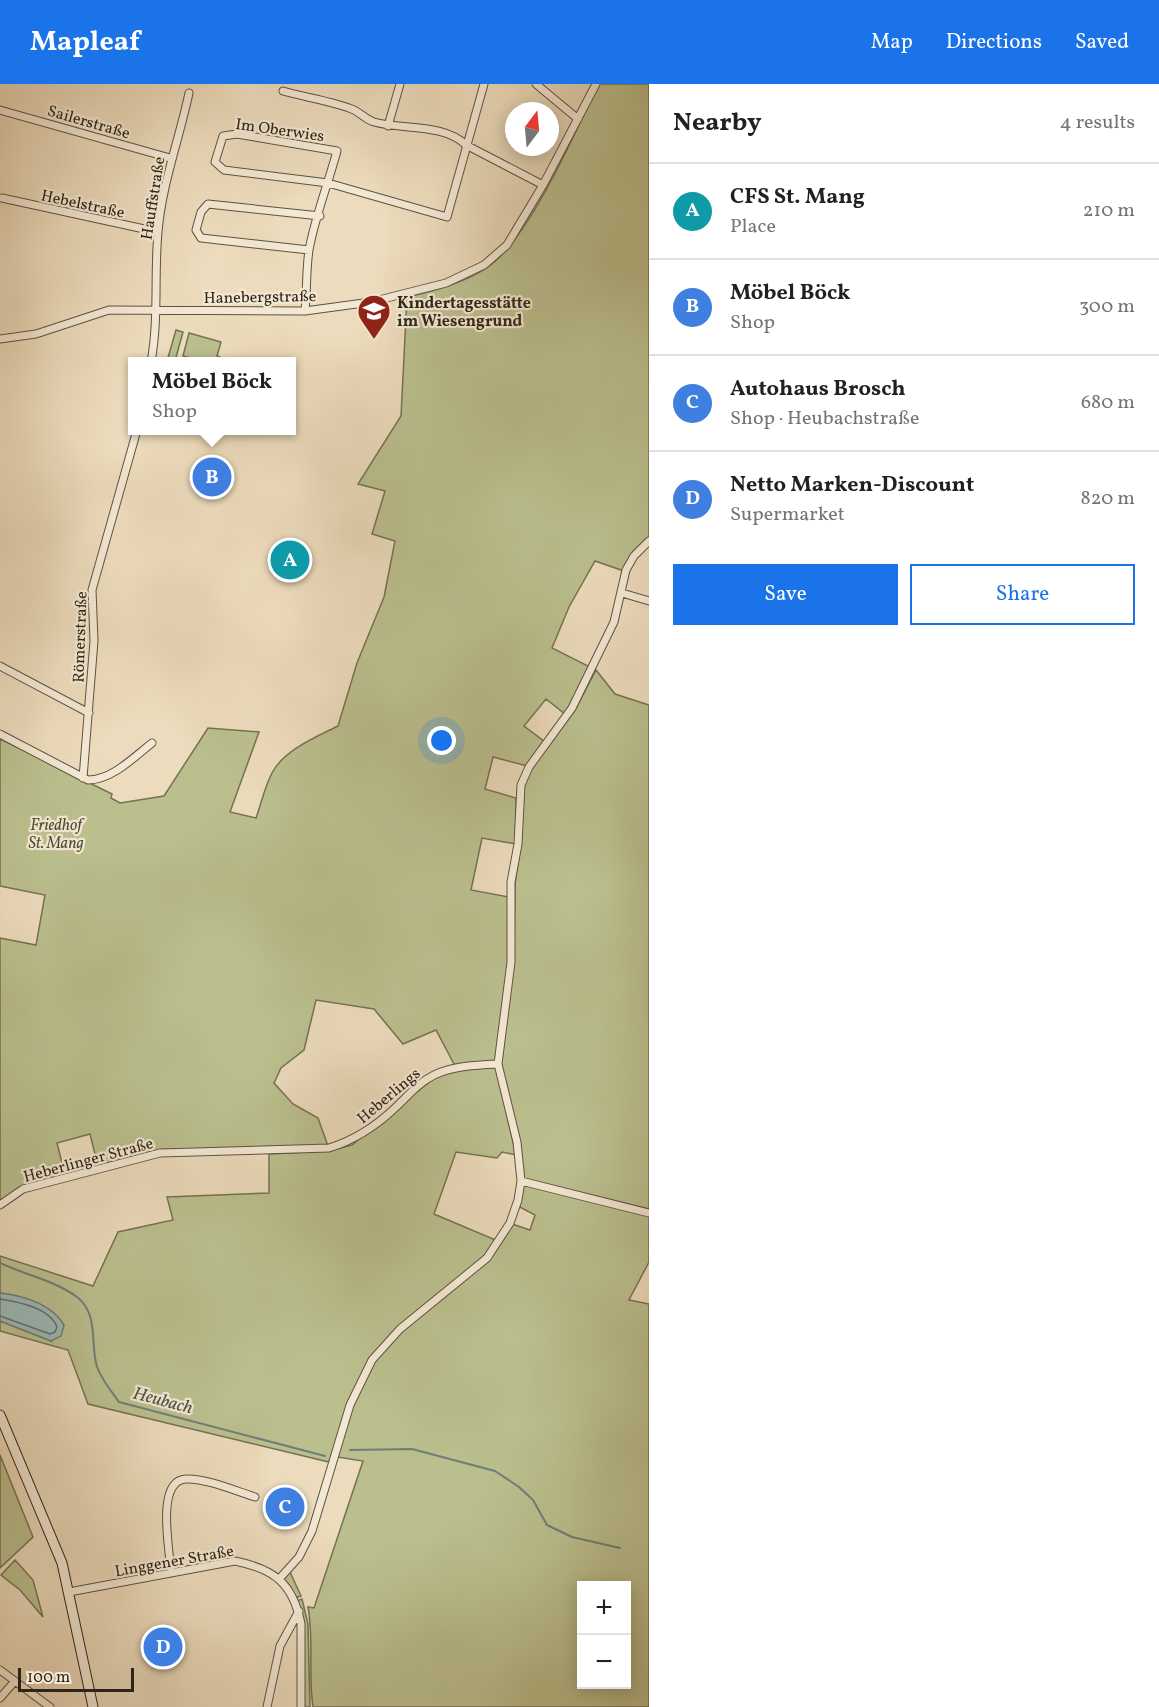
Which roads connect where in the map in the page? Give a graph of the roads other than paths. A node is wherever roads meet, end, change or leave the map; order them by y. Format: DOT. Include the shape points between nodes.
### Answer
graph roads {
  1 [pos="400,84"];
  2 [pos="484,84"];
  3 [pos="536,84"];
  4 [pos="596,84"];
  5 [pos="283,91"];
  6 [pos="189,93"];
  7 [pos="0,110"];
  8 [pos="578,119"];
  9 [pos="388,126"];
  10 [pos="466,145"];
  11 [pos="170,158"];
  12 [pos="328,183"];
  13 [pos="543,185"];
  14 [pos="2,198"];
  15 [pos="320,216"];
  16 [pos="158,232"];
  17 [pos="309,250"];
  18 [pos="157,310"];
  19 [pos="305,311"];
  20 [pos="0,339"];
  21 [pos="152,357"];
  22 [pos="136,435"];
  23 [pos="649,541"];
  24 [pos="622,593"];
  25 [pos="649,601"];
  26 [pos="0,666"];
  27 [pos="89,713"];
  28 [pos="0,734"];
  29 [pos="152,743"];
  30 [pos="83,778"];
  31 [pos="498,1064"];
  32 [pos="296,1150"];
  33 [pos="521,1181"];
  34 [pos="0,1205"];
  35 [pos="649,1214"];
  36 [pos="0,1415"];
  37 [pos="255,1497"];
  38 [pos="171,1572"];
  39 [pos="280,1578"];
  40 [pos="69,1592"];
  41 [pos="298,1611"];
  42 [pos="0,1670"];
  43 [pos="15,1681"];
  44 [pos="0,1698"];
  45 [pos="50,1707"];
  46 [pos="93,1707"];
  47 [pos="267,1707"];
  48 [pos="302,1707"];
  1 -- 9 [label="street"];
  2 -- 10 [label="street"];
  3 -- 8 [label="street"];
  4 -- 8 [label="street, Hanebergstraße"];
  5 -- 9 [label="street" via="355,110 364,119"];
  6 -- 11 [label="street, Hauffstraße"];
  7 -- 11 [label="street, Sailerstraße"];
  8 -- 13 [label="street, Hanebergstraße"];
  9 -- 10 [label="street" via="413,126 459,138"];
  10 -- 12 [label="street, Im Oberwies" via="447,217"];
  10 -- 13 [label="street"];
  11 -- 16 [label="street, Hauffstraße"];
  12 -- 12 [label="street, Im Oberwies" via="337,151 237,134 223,136 219,145 215,162 224,170"];
  12 -- 15 [label="street, Im Oberwies"];
  13 -- 19 [label="street, Hanebergstraße" via="507,245 484,265 429,289"];
  14 -- 16 [label="street, Hebelstraße"];
  15 -- 17 [label="street, Im Oberwies"];
  15 -- 17 [label="street" via="208,204 201,212 196,230 201,238"];
  16 -- 18 [label="street, Hauffstraße"];
  17 -- 19 [label="street, Im Oberwies"];
  18 -- 19 [label="street, Hanebergstraße"];
  18 -- 20 [label="street, Hanebergstraße" via="109,310 36,334"];
  18 -- 21 [label="street"];
  22 -- 27 [label="street, Römerstraße" via="92,590 94,641"];
  23 -- 24 [label="street" via="630,563"];
  24 -- 25 [label="street"];
  24 -- 31 [label="street" via="614,622 572,708 529,767 521,785 518,844 511,882 512,962"];
  26 -- 27 [label="street"];
  27 -- 30 [label="street, Römerstraße"];
  28 -- 30 [label="street"];
  29 -- 30 [label="street" via="108,776 99,780"];
  31 -- 32 [label="street, Heberlings" via="455,1068 432,1076 353,1140 329,1148"];
  31 -- 33 [label="street" via="517,1142"];
  32 -- 34 [label="street, Heberlinger Straße" via="160,1153 23,1189"];
  33 -- 35 [label="street"];
  33 -- 39 [label="street" via="510,1223 488,1258 400,1329 372,1360 350,1405 312,1531 299,1557"];
  36 -- 40 [label="main road" via="63,1563"];
  37 -- 38 [label="street" via="192,1479 174,1483 166,1515"];
  38 -- 39 [label="street, Linggener Straße" via="235,1561 255,1565"];
  38 -- 40 [label="street, Linggener Straße"];
  39 -- 41 [label="street"];
  40 -- 46 [label="main road"];
  41 -- 47 [label="street" via="280,1646"];
  41 -- 48 [label="street"];
  42 -- 43 [label="street"];
  43 -- 44 [label="street"];
  43 -- 45 [label="street"];
}
